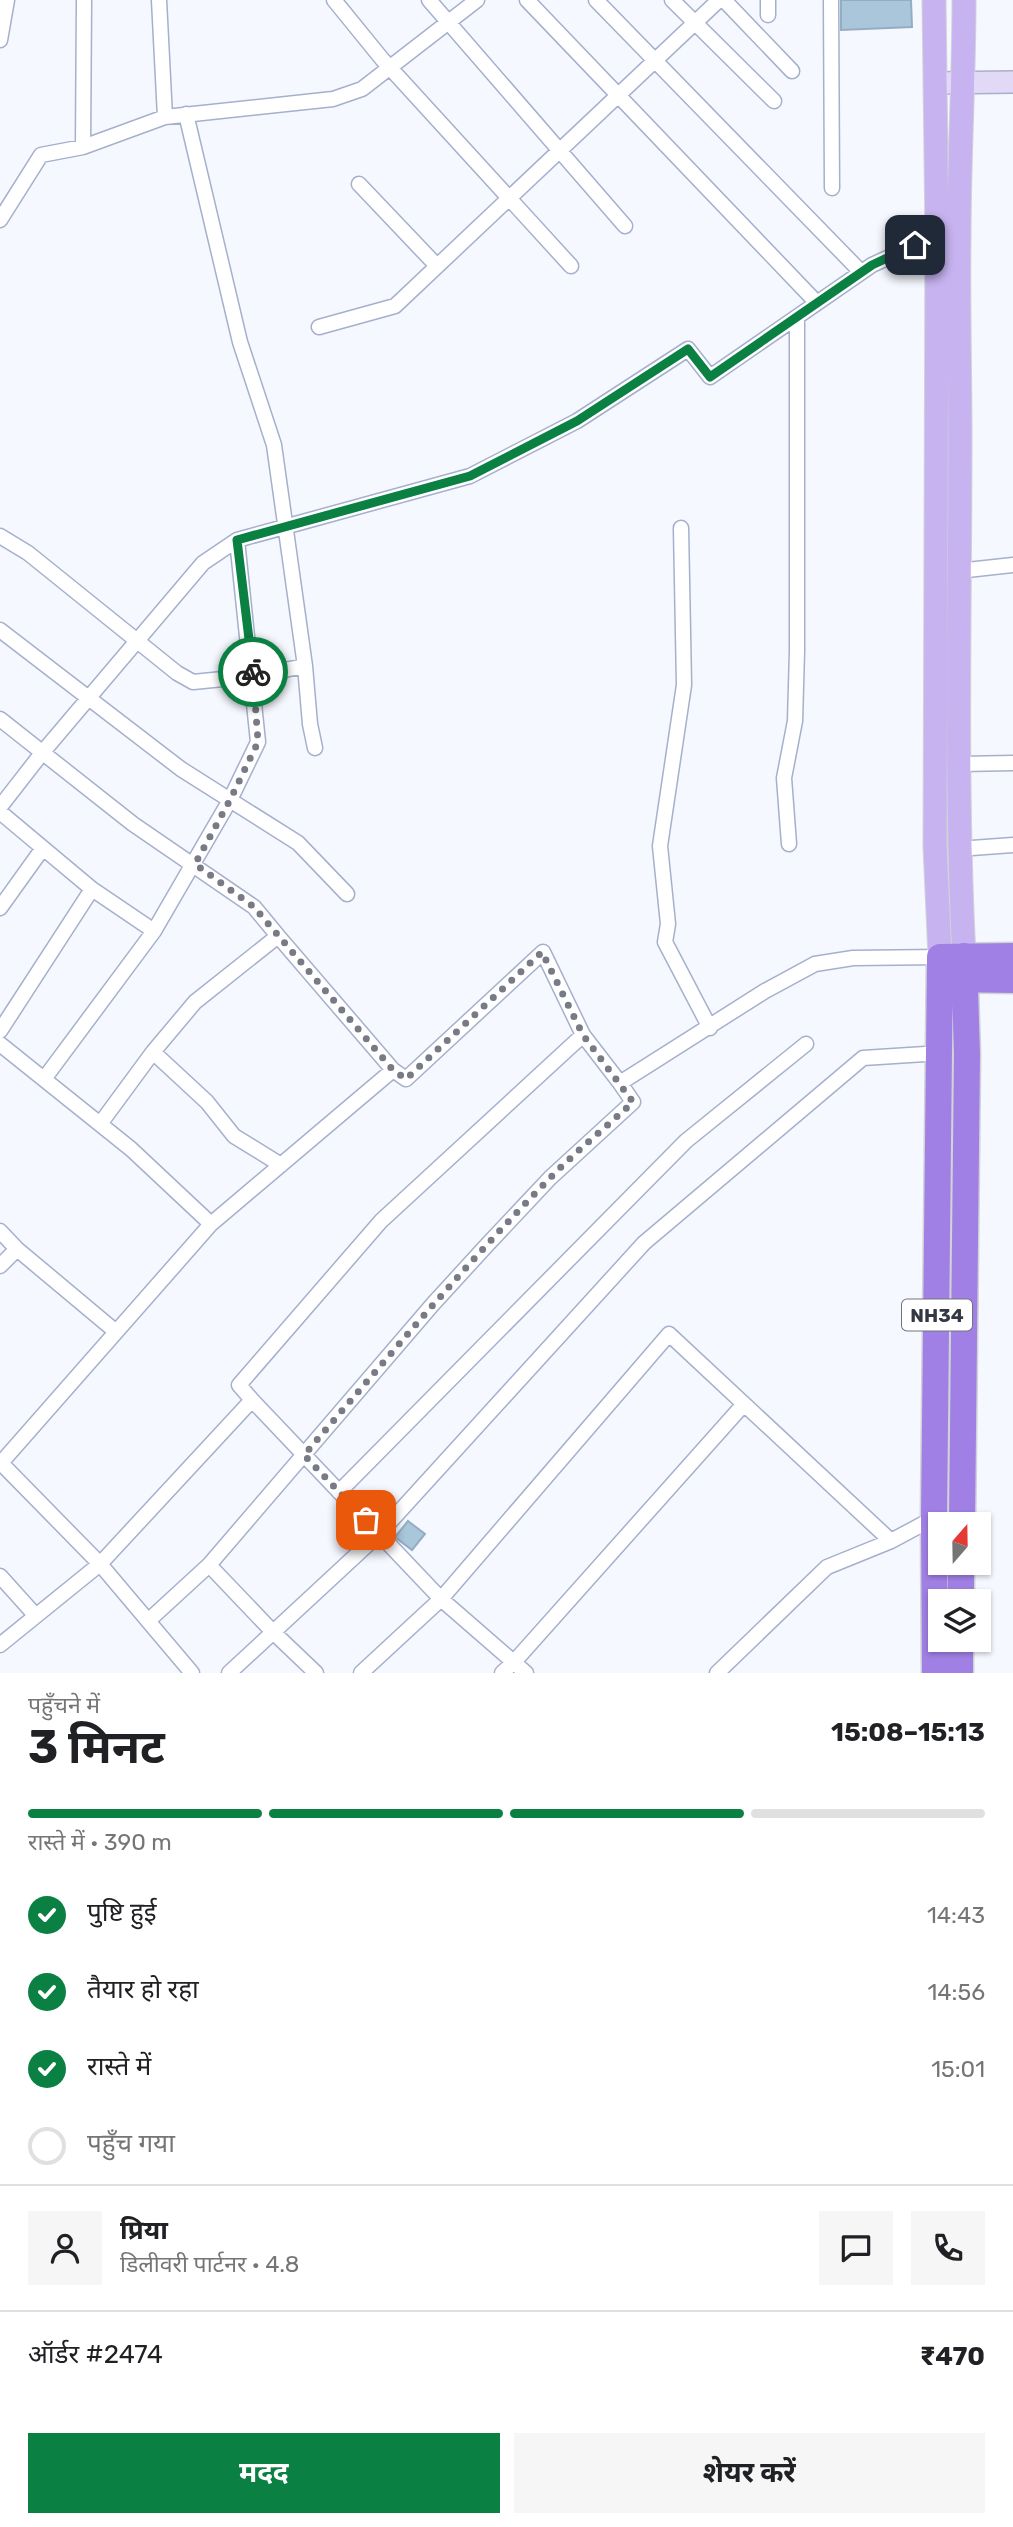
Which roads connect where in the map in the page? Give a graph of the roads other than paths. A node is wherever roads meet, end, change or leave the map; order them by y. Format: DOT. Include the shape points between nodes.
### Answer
graph roads {
  1 [pos="7,0"];
  2 [pos="85,0"];
  3 [pos="159,0"];
  4 [pos="334,0"];
  5 [pos="429,0"];
  6 [pos="477,0"];
  7 [pos="527,0"];
  8 [pos="596,0"];
  9 [pos="672,0"];
  10 [pos="721,0"];
  11 [pos="768,0"];
  12 [pos="831,0"];
  13 [pos="934,0"];
  14 [pos="964,0"];
  15 [pos="768,15"];
  16 [pos="449,22"];
  17 [pos="695,23"];
  18 [pos="0,40"];
  19 [pos="655,61"];
  20 [pos="390,67"];
  21 [pos="792,71"];
  22 [pos="964,81"];
  23 [pos="1013,82"];
  24 [pos="935,83"];
  25 [pos="618,95"];
  26 [pos="774,101"];
  27 [pos="186,114"];
  28 [pos="165,117"];
  29 [pos="83,147"];
  30 [pos="560,150"];
  31 [pos="359,184"];
  32 [pos="832,188"];
  33 [pos="509,198"];
  34 [pos="0,220"];
  35 [pos="625,226"];
  36 [pos="948,235"];
  37 [pos="437,266"];
  38 [pos="571,266"];
  39 [pos="861,272"];
  40 [pos="817,303"];
  41 [pos="797,317"];
  42 [pos="319,327"];
  43 [pos="287,526"];
  44 [pos="681,528"];
  45 [pos="0,536"];
  46 [pos="237,540"];
  47 [pos="1013,565"];
  48 [pos="958,572"];
  49 [pos="0,630"];
  50 [pos="136,641"];
  51 [pos="305,666"];
  52 [pos="253,676"];
  53 [pos="89,696"];
  54 [pos="0,719"];
  55 [pos="315,748"];
  56 [pos="42,753"];
  57 [pos="1013,763"];
  58 [pos="960,764"];
  59 [pos="230,800"];
  60 [pos="0,810"];
  61 [pos="789,844"];
  62 [pos="43,848"];
  63 [pos="958,849"];
  64 [pos="1010,849"];
  65 [pos="195,864"];
  66 [pos="92,889"];
  67 [pos="347,894"];
  68 [pos="0,908"];
  69 [pos="153,931"];
  70 [pos="278,936"];
  71 [pos="1013,956"];
  72 [pos="952,968"];
  73 [pos="1013,980"];
  74 [pos="710,1028"];
  75 [pos="0,1031"];
  76 [pos="583,1035"];
  77 [pos="0,1044"];
  78 [pos="806,1044"];
  79 [pos="153,1052"];
  80 [pos="941,1053"];
  81 [pos="393,1070"];
  82 [pos="44,1079"];
  83 [pos="620,1083"];
  84 [pos="100,1124"];
  85 [pos="281,1165"];
  86 [pos="939,1185"];
  87 [pos="965,1185"];
  88 [pos="211,1224"];
  89 [pos="0,1231"];
  90 [pos="17,1249"];
  91 [pos="0,1266"];
  92 [pos="937,1300"];
  93 [pos="964,1300"];
  94 [pos="115,1331"];
  95 [pos="252,1400"];
  96 [pos="744,1404"];
  97 [pos="936,1409"];
  98 [pos="963,1409"];
  99 [pos="304,1455"];
  100 [pos="1,1462"];
  101 [pos="339,1492"];
  102 [pos="934,1512"];
  103 [pos="962,1512"];
  104 [pos="928,1521"];
  105 [pos="379,1534"];
  106 [pos="891,1541"];
  107 [pos="100,1563"];
  108 [pos="209,1565"];
  109 [pos="934,1575"];
  110 [pos="0,1576"];
  111 [pos="441,1599"];
  112 [pos="36,1616"];
  113 [pos="148,1621"];
  114 [pos="272,1631"];
  115 [pos="0,1645"];
  116 [pos="960,1652"];
  117 [pos="514,1662"];
  118 [pos="192,1673"];
  119 [pos="229,1673"];
  120 [pos="316,1673"];
  121 [pos="361,1673"];
  122 [pos="502,1673"];
  123 [pos="526,1673"];
  124 [pos="718,1673"];
  125 [pos="935,1673"];
  126 [pos="960,1673"];
  1 -- 18 [label="street"];
  2 -- 29 [label="street"];
  3 -- 28 [label="street"];
  4 -- 20 [label="street"];
  5 -- 16 [label="street"];
  6 -- 16 [label="street"];
  7 -- 25 [label="street"];
  8 -- 19 [label="street"];
  9 -- 17 [label="street"];
  10 -- 17 [label="street"];
  10 -- 21 [label="street"];
  11 -- 15 [label="street"];
  12 -- 32 [label="street"];
  13 -- 24 [label="main road"];
  14 -- 22 [label="main road"];
  16 -- 20 [label="street"];
  16 -- 30 [label="street"];
  17 -- 19 [label="street"];
  17 -- 26 [label="street"];
  19 -- 25 [label="street"];
  19 -- 39 [label="street"];
  20 -- 27 [label="street" via="362,89 333,99"];
  20 -- 33 [label="street"];
  22 -- 23 [label="street"];
  22 -- 24 [label="street"];
  22 -- 36 [label="main road"];
  24 -- 36 [label="main road"];
  25 -- 30 [label="street"];
  25 -- 40 [label="street"];
  27 -- 28 [label="street"];
  27 -- 43 [label="street" via="240,342 274,445"];
  28 -- 29 [label="street"];
  29 -- 34 [label="street" via="41,155"];
  30 -- 33 [label="street"];
  30 -- 35 [label="street"];
  31 -- 37 [label="street"];
  33 -- 37 [label="street"];
  33 -- 38 [label="street"];
  36 -- 39 [label="street"];
  36 -- 48 [label="main road" via="960,440"];
  36 -- 72 [label="main road" via="935,847"];
  37 -- 42 [label="street" via="396,306"];
  39 -- 40 [label="street"];
  40 -- 41 [label="street"];
  41 -- 43 [label="street" via="710,377 688,349 577,421 470,476"];
  41 -- 61 [label="street" via="797,651 794,720 784,778"];
  43 -- 46 [label="street"];
  43 -- 51 [label="street"];
  44 -- 74 [label="street" via="684,685 660,846 668,923 665,942"];
  45 -- 50 [label="street" via="28,553"];
  46 -- 50 [label="street" via="203,563"];
  46 -- 52 [label="street"];
  47 -- 48 [label="street"];
  48 -- 58 [label="main road"];
  49 -- 53 [label="street"];
  50 -- 52 [label="street" via="193,682"];
  50 -- 53 [label="street"];
  51 -- 52 [label="street"];
  51 -- 55 [label="street"];
  52 -- 59 [label="street" via="258,742"];
  53 -- 56 [label="street"];
  53 -- 59 [label="street" via="181,769"];
  54 -- 56 [label="street"];
  56 -- 60 [label="street"];
  56 -- 65 [label="street" via="133,824"];
  57 -- 58 [label="street"];
  58 -- 63 [label="main road"];
  59 -- 65 [label="street"];
  59 -- 67 [label="street" via="298,843"];
  60 -- 62 [label="street"];
  62 -- 66 [label="street"];
  62 -- 68 [label="street"];
  63 -- 64 [label="street"];
  63 -- 72 [label="main road"];
  65 -- 69 [label="street"];
  65 -- 70 [label="street" via="254,907"];
  66 -- 69 [label="street"];
  66 -- 75 [label="street"];
  69 -- 82 [label="street"];
  70 -- 79 [label="street" via="195,1002"];
  70 -- 81 [label="street"];
  71 -- 72 [label="highway"];
  72 -- 73 [label="highway"];
  72 -- 74 [label="street" via="853,958 816,964"];
  72 -- 80 [label="highway, NH34 / NH34"];
  72 -- 87 [label="highway, NH34"];
  74 -- 83 [label="street"];
  76 -- 81 [label="street" via="542,952 406,1079"];
  76 -- 83 [label="street"];
  76 -- 95 [label="street" via="381,1221 239,1385"];
  77 -- 82 [label="street"];
  78 -- 101 [label="street" via="686,1141"];
  79 -- 84 [label="street"];
  79 -- 85 [label="street" via="207,1102 234,1136"];
  80 -- 86 [label="highway, NH34 / NH34"];
  80 -- 105 [label="street" via="863,1058 664,1226"];
  81 -- 85 [label="street"];
  82 -- 84 [label="street"];
  83 -- 99 [label="street" via="633,1102 486,1245"];
  84 -- 88 [label="street"];
  85 -- 88 [label="street"];
  86 -- 87 [label="highway"];
  86 -- 92 [label="highway, NH34 / NH34"];
  87 -- 93 [label="highway, NH34"];
  88 -- 94 [label="street"];
  89 -- 90 [label="street"];
  90 -- 91 [label="street"];
  90 -- 94 [label="street"];
  92 -- 93 [label="highway"];
  92 -- 97 [label="highway, NH34 / NH34"];
  93 -- 98 [label="highway, NH34"];
  94 -- 100 [label="street"];
  95 -- 99 [label="street"];
  95 -- 107 [label="street"];
  96 -- 106 [label="street"];
  96 -- 111 [label="street" via="669,1334"];
  96 -- 117 [label="street"];
  97 -- 98 [label="highway"];
  97 -- 102 [label="highway, NH34 / NH34"];
  98 -- 103 [label="highway, NH34"];
  99 -- 101 [label="street"];
  99 -- 108 [label="street"];
  100 -- 107 [label="street"];
  101 -- 105 [label="street"];
  104 -- 106 [label="street"];
  105 -- 111 [label="street"];
  105 -- 114 [label="street"];
  106 -- 124 [label="street" via="827,1567"];
  107 -- 112 [label="street"];
  107 -- 113 [label="street"];
  108 -- 113 [label="street"];
  108 -- 114 [label="street"];
  109 -- 125 [label="highway, NH34 / NH34"];
  110 -- 112 [label="street"];
  111 -- 117 [label="street"];
  111 -- 121 [label="street"];
  112 -- 115 [label="street"];
  113 -- 118 [label="street"];
  114 -- 119 [label="street"];
  114 -- 120 [label="street"];
  116 -- 126 [label="highway"];
  117 -- 122 [label="street"];
  117 -- 123 [label="street"];
}
